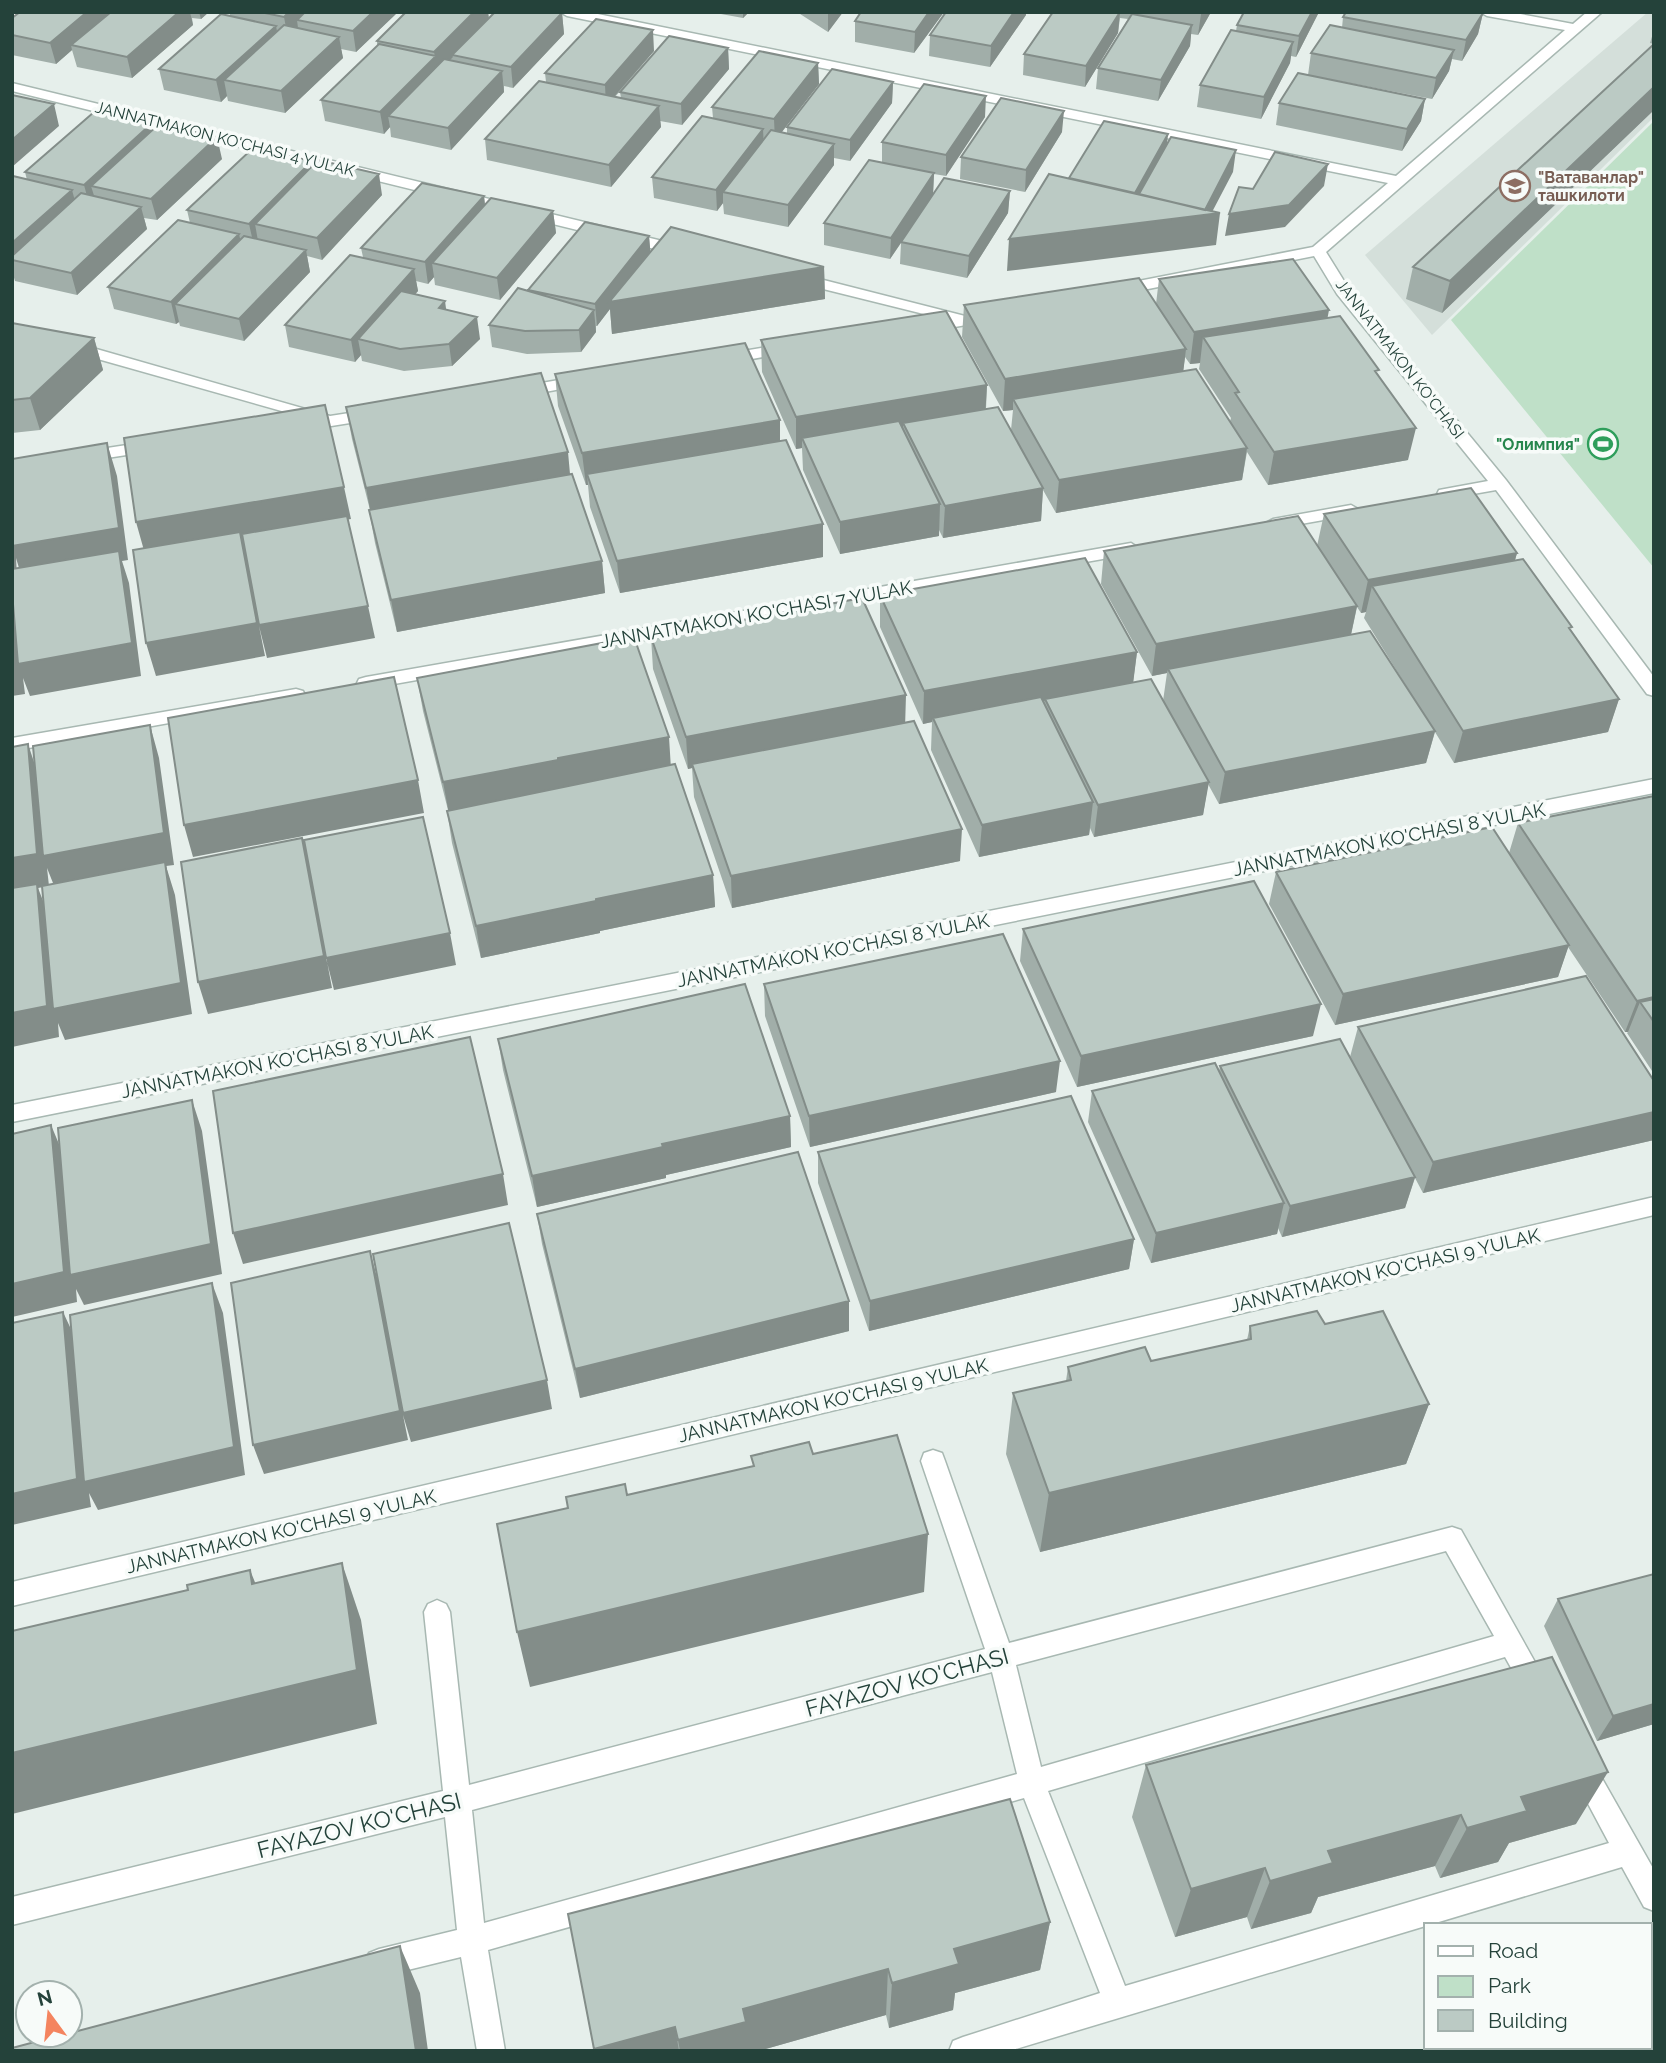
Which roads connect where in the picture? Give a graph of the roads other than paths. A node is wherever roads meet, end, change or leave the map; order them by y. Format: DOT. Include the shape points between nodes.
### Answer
graph roads {
  1 [pos="18,12"];
  2 [pos="567,12"];
  3 [pos="1487,12"];
  4 [pos="1595,12"];
  5 [pos="12,16"];
  6 [pos="1574,28"];
  7 [pos="12,87"];
  8 [pos="1398,181"];
  9 [pos="1318,251"];
  10 [pos="699,254"];
  11 [pos="779,274"];
  12 [pos="1103,293"];
  13 [pos="1008,312"];
  14 [pos="968,320"];
  15 [pos="913,329"];
  16 [pos="52,341"];
  17 [pos="803,346"];
  18 [pos="706,362"];
  19 [pos="596,379"];
  20 [pos="500,395"];
  21 [pos="390,412"];
  22 [pos="335,421"];
  23 [pos="281,428"];
  24 [pos="173,444"];
  25 [pos="66,459"];
  26 [pos="1500,484"];
  27 [pos="1431,496"];
  28 [pos="1376,506"];
  29 [pos="1252,528"];
  30 [pos="1155,544"];
  31 [pos="343,687"];
  32 [pos="1654,690"];
  33 [pos="315,692"];
  34 [pos="12,745"];
  35 [pos="1654,786"];
  36 [pos="12,1114"];
  37 [pos="1654,1206"];
  38 [pos="933,1461"];
  39 [pos="12,1594"];
  40 [pos="437,1612"];
  41 [pos="1511,1643"];
  42 [pos="1001,1657"];
  43 [pos="1550,1713"];
  44 [pos="1570,1747"];
  45 [pos="1032,1783"];
  46 [pos="457,1801"];
  47 [pos="1642,1856"];
  48 [pos="1654,1897"];
  49 [pos="12,1911"];
  50 [pos="472,1940"];
  51 [pos="352,1969"];
  52 [pos="1117,2002"];
  53 [pos="491,2051"];
  54 [pos="963,2051"];
  1 -- 5 [label="street"];
  2 -- 8 [label="street"];
  3 -- 6 [label="street"];
  4 -- 6 [label="street"];
  6 -- 8 [label="street"];
  7 -- 10 [label="street, JANNATMAKON KO'CHASI 4 YULAK"];
  8 -- 9 [label="street"];
  9 -- 12 [label="street"];
  9 -- 26 [label="street, JANNATMAKON KO'CHASI" via="1342,291"];
  11 -- 14 [label="street"];
  13 -- 14 [label="street"];
  14 -- 15 [label="street"];
  16 -- 22 [label="street"];
  17 -- 18 [label="street"];
  19 -- 20 [label="street"];
  21 -- 22 [label="street"];
  22 -- 23 [label="street"];
  24 -- 25 [label="street"];
  26 -- 27 [label="street"];
  26 -- 32 [label="street, JANNATMAKON KO'CHASI"];
  28 -- 29 [label="street"];
  30 -- 31 [label="street, JANNATMAKON KO'CHASI 7 YULAK"];
  33 -- 34 [label="street"];
  35 -- 36 [label="street, JANNATMAKON KO'CHASI 8 YULAK"];
  37 -- 39 [label="street, JANNATMAKON KO'CHASI 9 YULAK"];
  38 -- 42 [label="street"];
  40 -- 46 [label="street"];
  41 -- 42 [label="street, FAYAZOV KO'CHASI" via="1452,1538"];
  41 -- 43 [label="street, FAYAZOV KO'CHASI"];
  41 -- 45 [label="street"];
  42 -- 45 [label="street"];
  42 -- 46 [label="street, FAYAZOV KO'CHASI"];
  44 -- 47 [label="street"];
  45 -- 50 [label="street"];
  45 -- 52 [label="street"];
  46 -- 49 [label="street, FAYAZOV KO'CHASI"];
  46 -- 50 [label="street"];
  47 -- 48 [label="street"];
  47 -- 52 [label="street"];
  50 -- 51 [label="street"];
  50 -- 53 [label="street"];
  52 -- 54 [label="street"];
}
